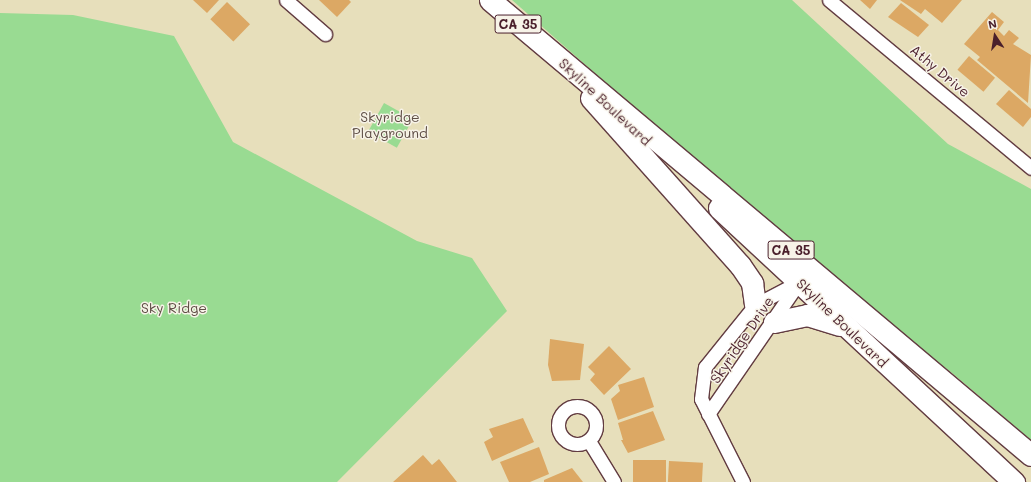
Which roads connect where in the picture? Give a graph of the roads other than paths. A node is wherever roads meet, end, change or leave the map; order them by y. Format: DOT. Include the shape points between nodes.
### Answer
graph roads {
  1 [pos="286,0"];
  2 [pos="490,0"];
  3 [pos="829,0"];
  4 [pos="326,34"];
  5 [pos="547,48"];
  6 [pos="1031,168"];
  7 [pos="805,274"];
  8 [pos="755,305"];
  9 [pos="774,322"];
  10 [pos="843,327"];
  11 [pos="708,414"];
  12 [pos="589,441"];
  13 [pos="1031,455"];
  14 [pos="614,482"];
  15 [pos="743,482"];
  16 [pos="1014,482"];
  1 -- 4 [label="street"];
  2 -- 5 [label="main road, Skyline Boulevard / CA 35"];
  3 -- 6 [label="street, Athy Drive"];
  5 -- 7 [label="main road, Skyline Boulevard / CA 35"];
  5 -- 8 [label="main road" via="740,265 752,283"];
  7 -- 8 [label="street, Skyridge Drive"];
  7 -- 9 [label="street, Skyridge Drive"];
  7 -- 10 [label="main road, Skyline Boulevard / CA 35"];
  7 -- 13 [label="main road, Skyline Boulevard / CA 35"];
  8 -- 11 [label="street, Skyridge Drive" via="705,367 700,389"];
  9 -- 10 [label="main road" via="807,315"];
  9 -- 11 [label="street, Skyridge Drive"];
  10 -- 16 [label="main road, Skyline Boulevard / CA 35"];
  11 -- 15 [label="street, Skyridge Drive"];
  12 -- 14 [label="street"];
}
